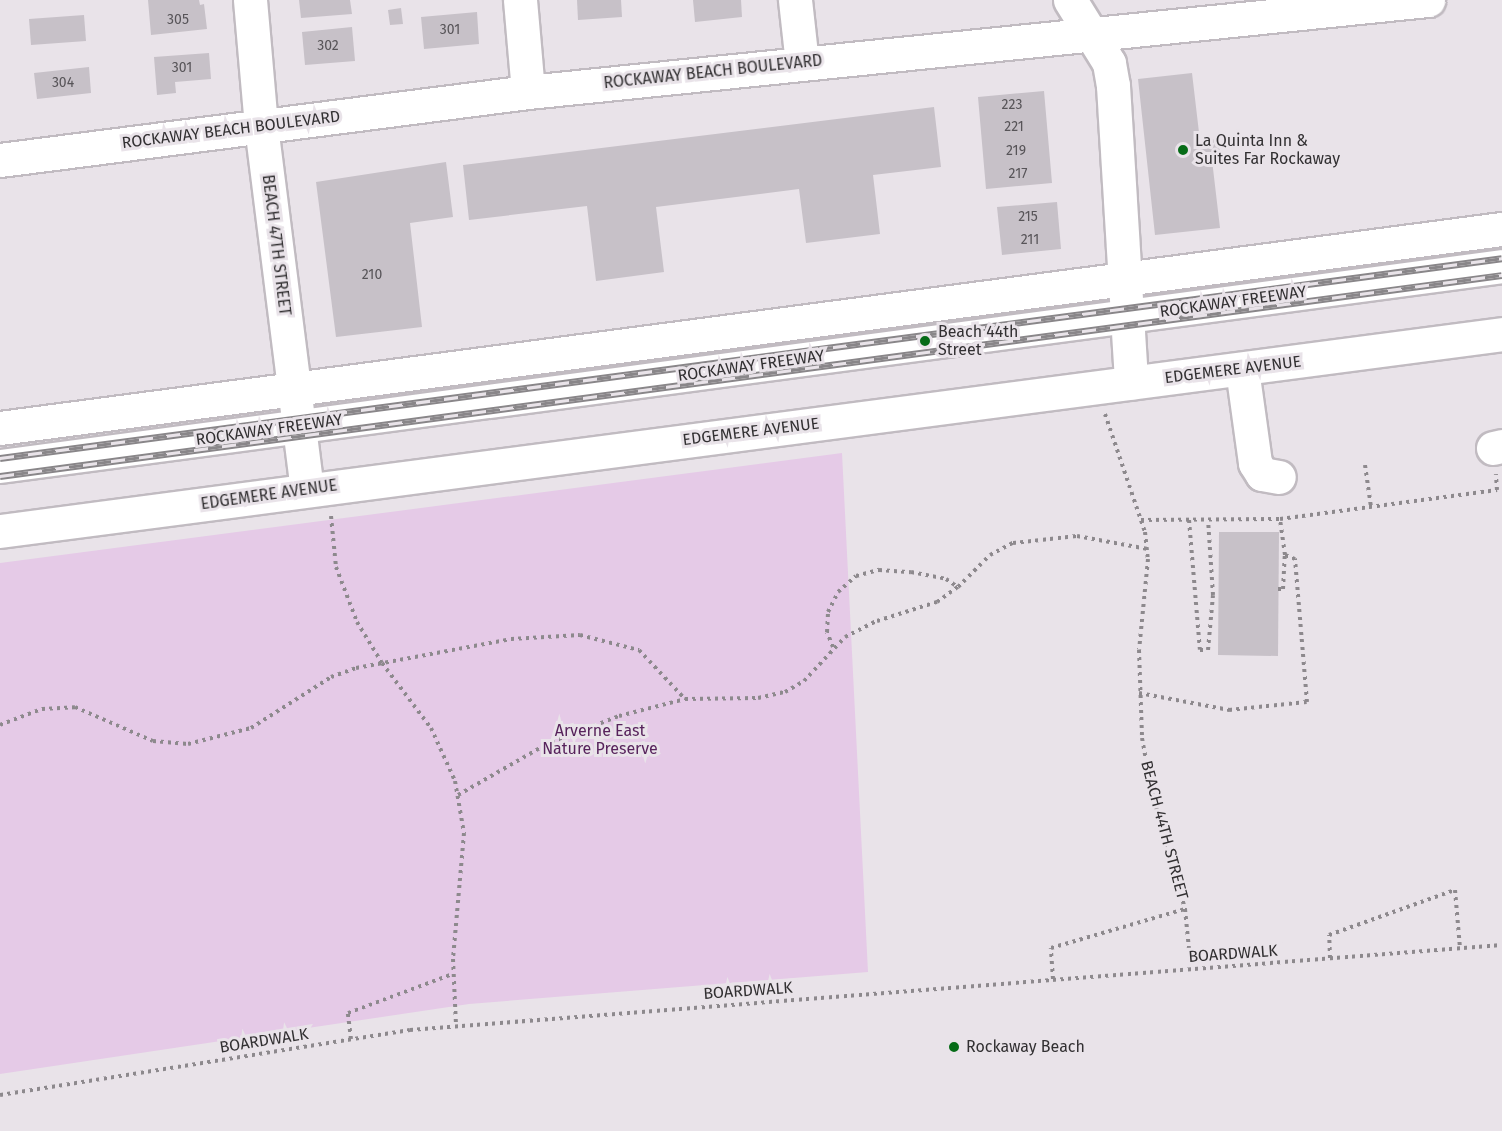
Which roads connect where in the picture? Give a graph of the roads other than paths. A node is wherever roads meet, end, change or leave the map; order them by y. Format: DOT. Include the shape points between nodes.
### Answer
graph roads {
  1 [pos="250,0"];
  2 [pos="519,0"];
  3 [pos="795,0"];
  4 [pos="1070,0"];
  5 [pos="1428,0"];
  6 [pos="1378,3"];
  7 [pos="1090,35"];
  8 [pos="802,63"];
  9 [pos="528,92"];
  10 [pos="261,126"];
  11 [pos="0,160"];
  12 [pos="1502,229"];
  13 [pos="1502,266"];
  14 [pos="1126,280"];
  15 [pos="1128,316"];
  16 [pos="1502,334"];
  17 [pos="1242,369"];
  18 [pos="1131,382"];
  19 [pos="293,389"];
  20 [pos="298,426"];
  21 [pos="0,428"];
  22 [pos="0,466"];
  23 [pos="1279,477"];
  24 [pos="307,490"];
  25 [pos="0,531"];
  1 -- 10 [label="street, BEACH 47TH STREET"];
  2 -- 9 [label="street"];
  3 -- 8 [label="street"];
  4 -- 7 [label="street"];
  5 -- 6 [label="street, ROCKAWAY BEACH BOULEVARD"];
  6 -- 7 [label="street, ROCKAWAY BEACH BOULEVARD"];
  7 -- 8 [label="street, ROCKAWAY BEACH BOULEVARD"];
  7 -- 14 [label="street" via="1109,63 1113,86"];
  8 -- 9 [label="street, ROCKAWAY BEACH BOULEVARD"];
  9 -- 10 [label="street, ROCKAWAY BEACH BOULEVARD"];
  10 -- 11 [label="street, ROCKAWAY BEACH BOULEVARD"];
  10 -- 19 [label="street, BEACH 47TH STREET"];
  12 -- 14 [label="street"];
  13 -- 15 [label="street, ROCKAWAY FREEWAY"];
  14 -- 15 [label="street"];
  14 -- 19 [label="street"];
  15 -- 18 [label="street"];
  15 -- 20 [label="street, ROCKAWAY FREEWAY"];
  16 -- 17 [label="street, EDGEMERE AVENUE"];
  17 -- 18 [label="street, EDGEMERE AVENUE"];
  17 -- 23 [label="street" via="1255,463 1262,474"];
  18 -- 24 [label="street, EDGEMERE AVENUE"];
  19 -- 20 [label="street, BEACH 47TH STREET"];
  19 -- 21 [label="street"];
  20 -- 22 [label="street, ROCKAWAY FREEWAY"];
  20 -- 24 [label="street, BEACH 47TH STREET"];
  24 -- 25 [label="street, EDGEMERE AVENUE"];
}
